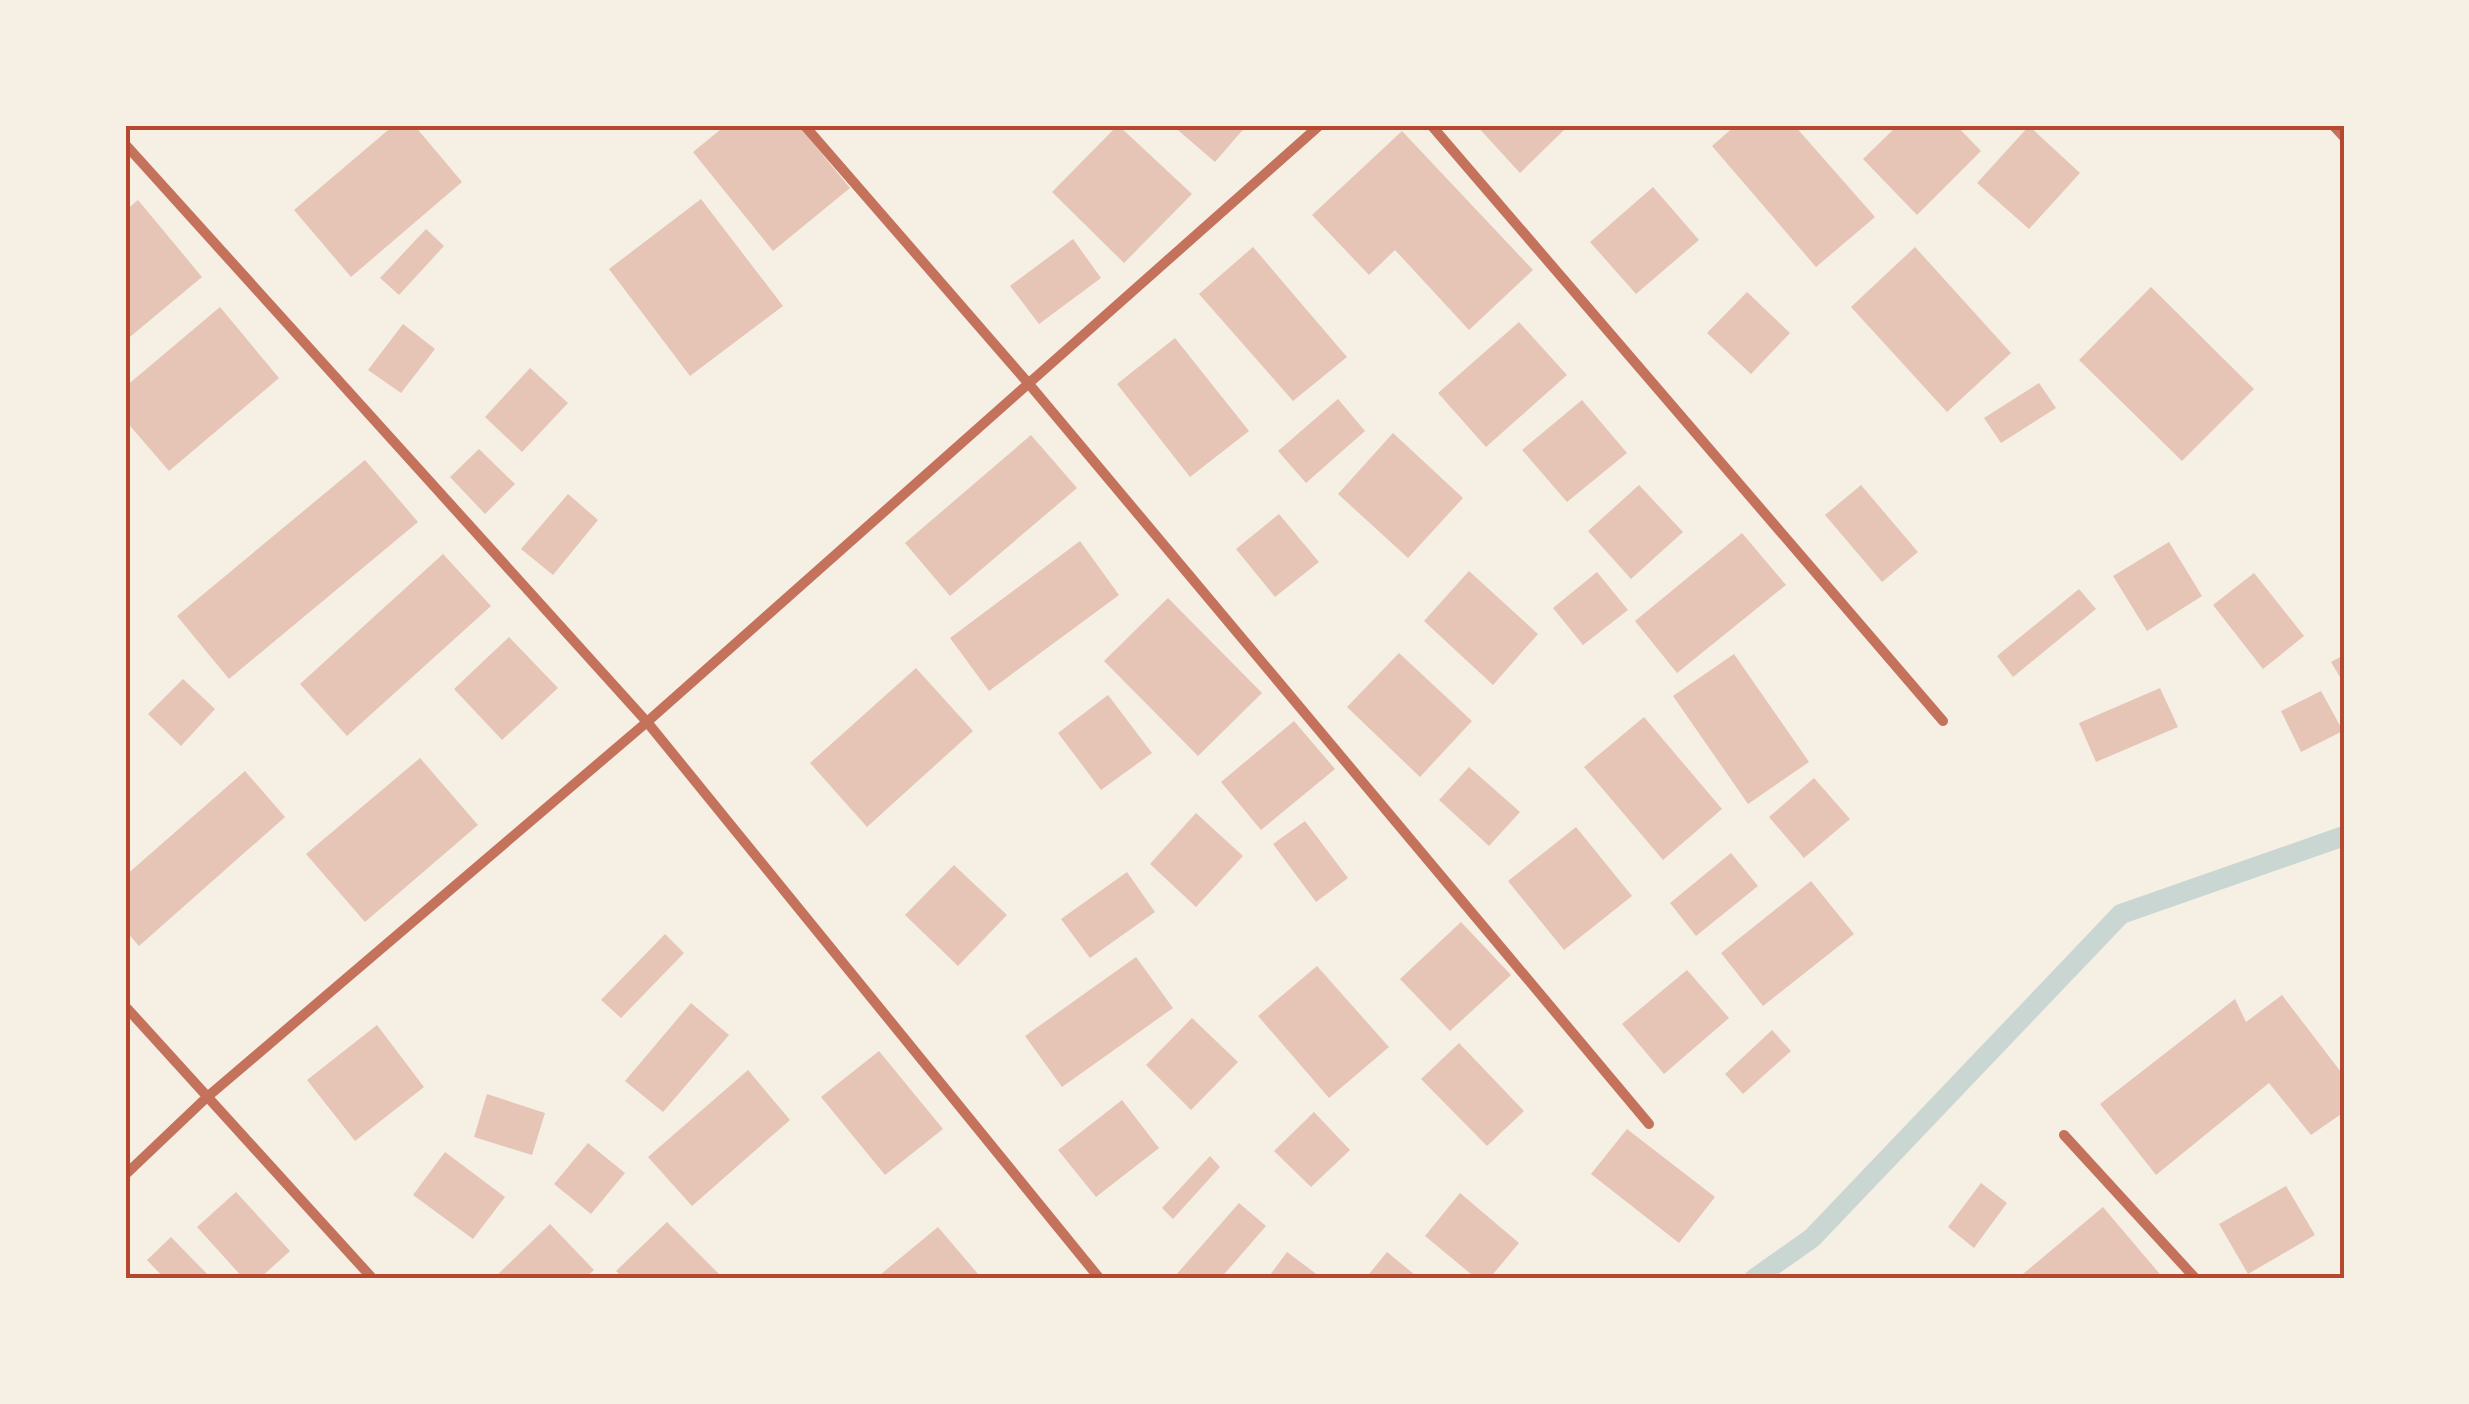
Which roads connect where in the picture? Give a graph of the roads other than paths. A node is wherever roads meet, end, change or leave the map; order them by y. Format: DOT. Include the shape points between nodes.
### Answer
graph roads {
  1 [pos="804,125"];
  2 [pos="1320,125"];
  3 [pos="1431,125"];
  4 [pos="2333,125"];
  5 [pos="2344,136"];
  6 [pos="125,144"];
  7 [pos="1029,384"];
  8 [pos="1942,721"];
  9 [pos="647,722"];
  10 [pos="125,1006"];
  11 [pos="206,1098"];
  12 [pos="1648,1124"];
  13 [pos="2064,1135"];
  14 [pos="125,1174"];
  15 [pos="373,1279"];
  16 [pos="1100,1279"];
  17 [pos="2196,1279"];
  1 -- 7 [label="street"];
  2 -- 7 [label="street"];
  3 -- 8 [label="street"];
  4 -- 5 [label="street"];
  6 -- 9 [label="street"];
  7 -- 9 [label="street"];
  7 -- 12 [label="street"];
  9 -- 11 [label="street"];
  9 -- 16 [label="street"];
  10 -- 11 [label="street"];
  11 -- 14 [label="street"];
  11 -- 15 [label="street"];
  13 -- 17 [label="street"];
}
